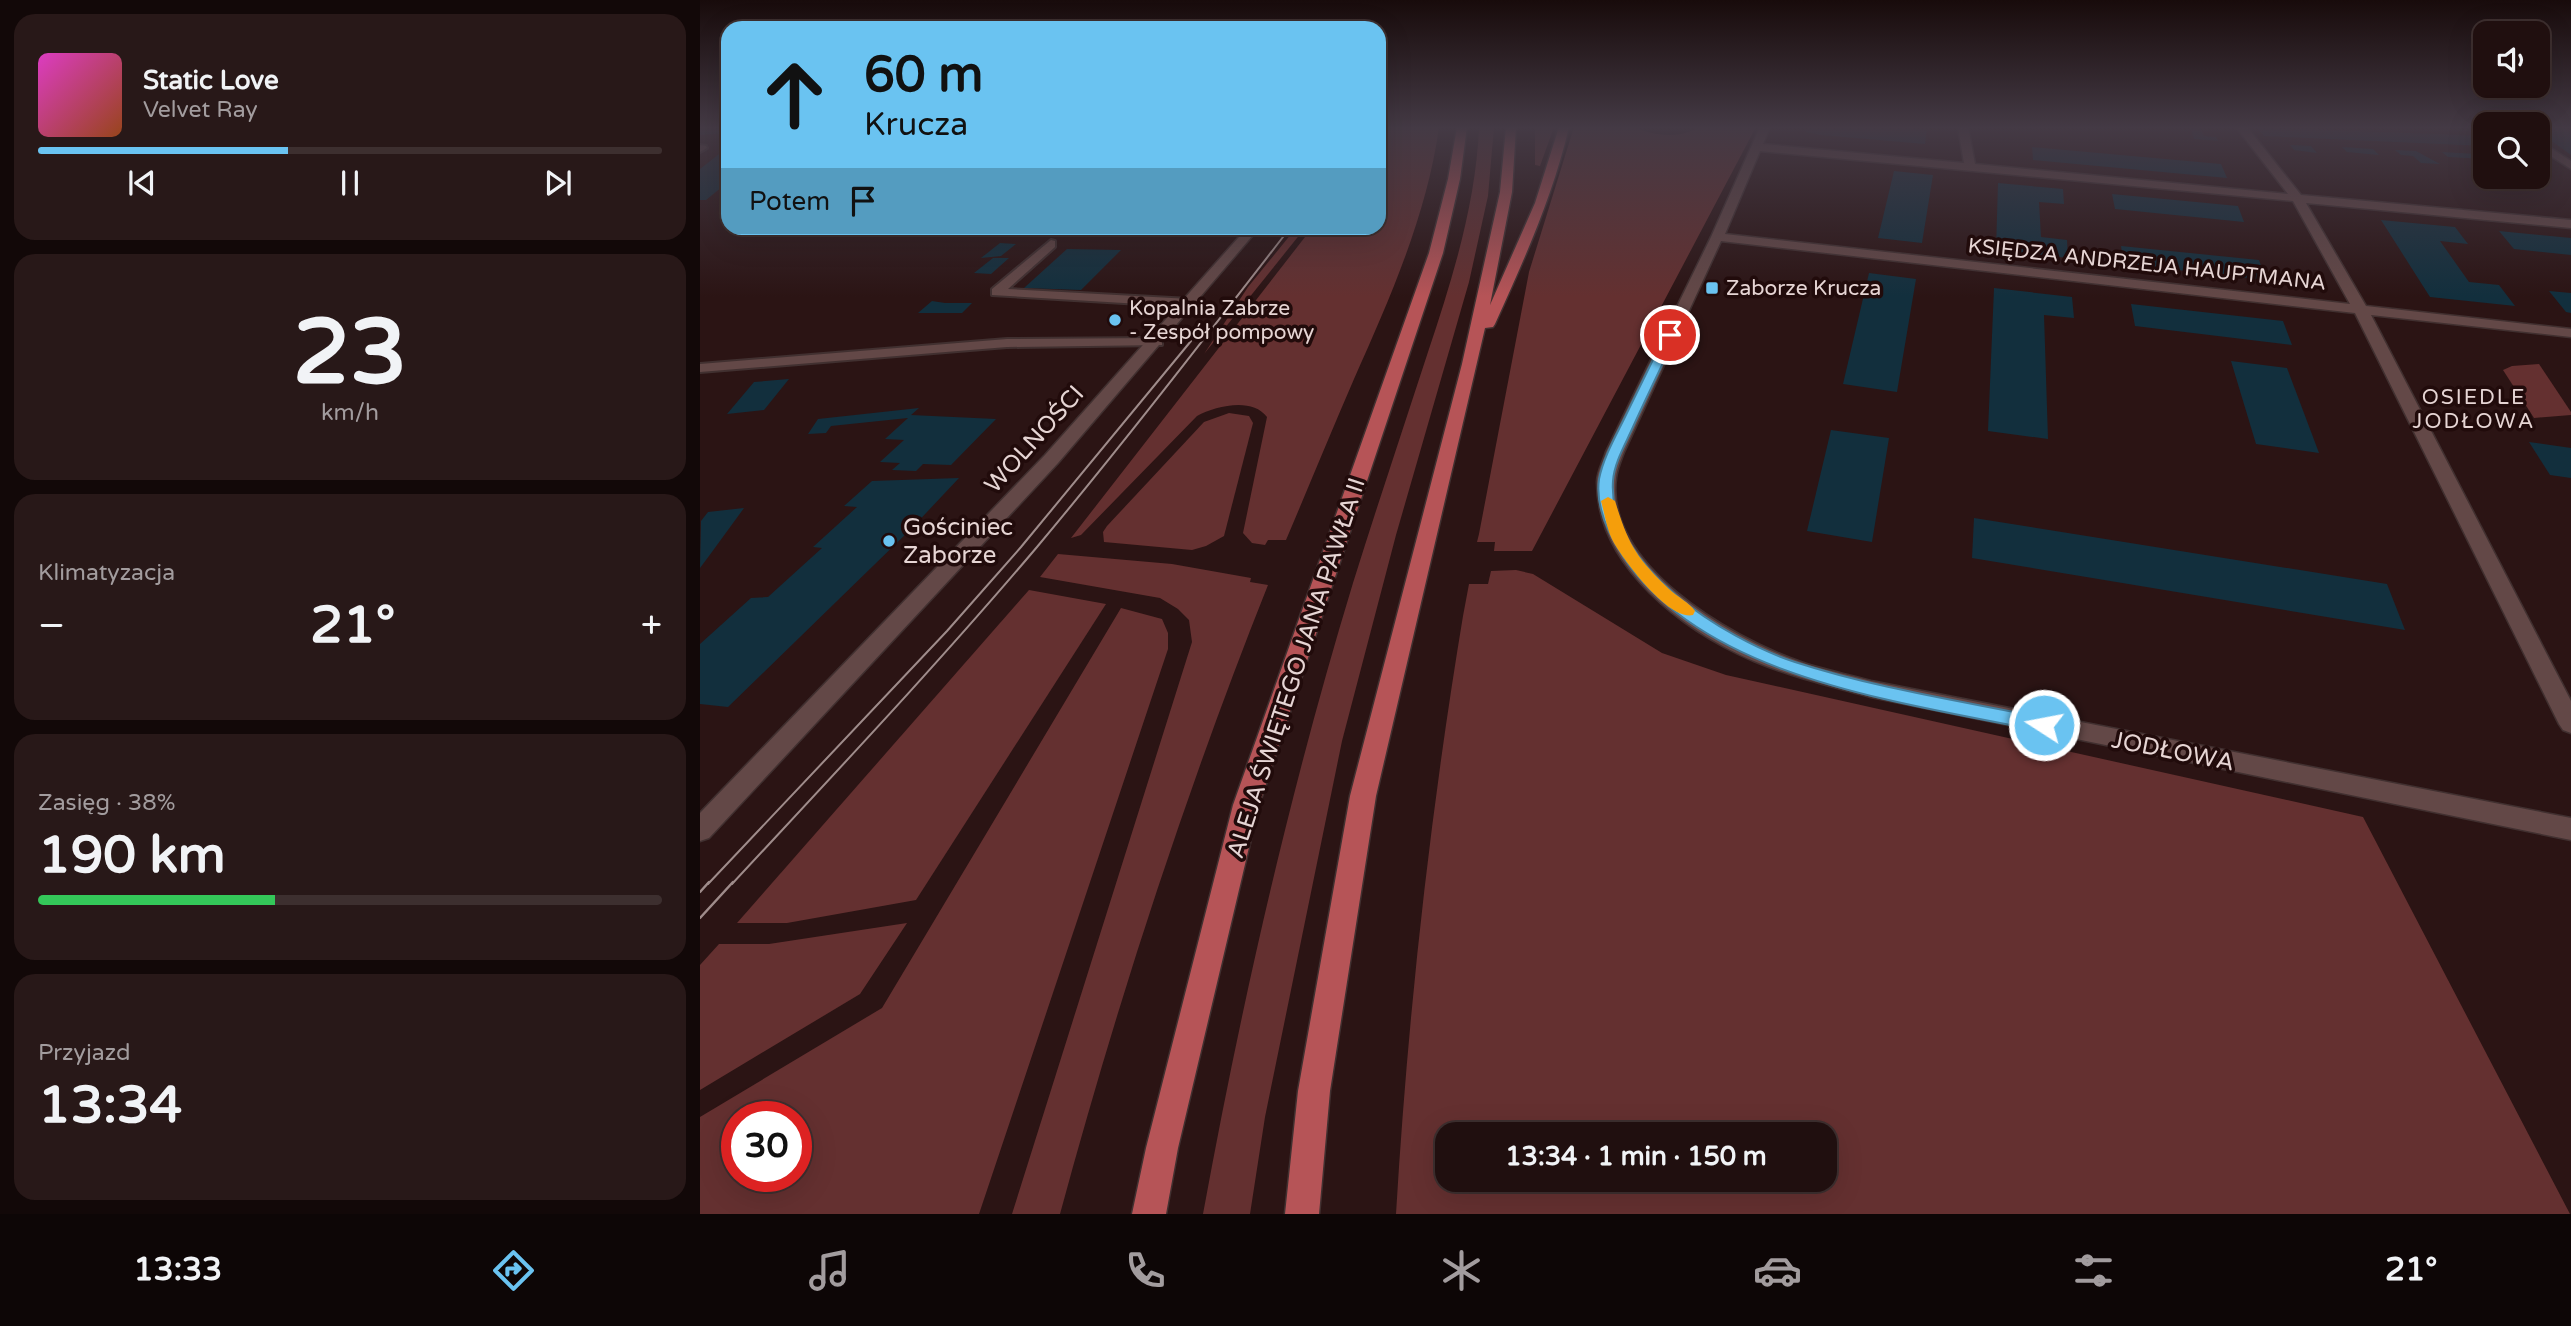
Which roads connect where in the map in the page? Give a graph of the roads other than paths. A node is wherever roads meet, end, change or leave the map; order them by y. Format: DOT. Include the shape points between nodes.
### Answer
graph roads {
  1 [pos="1453,184"];
  2 [pos="1507,184"];
  3 [pos="1547,184"];
  4 [pos="1739,184"];
  5 [pos="2140,184"];
  6 [pos="2286,184"];
  7 [pos="2298,199"];
  8 [pos="2571,224"];
  9 [pos="1247,235"];
  10 [pos="1717,236"];
  11 [pos="1051,244"];
  12 [pos="1190,303"];
  13 [pos="2361,310"];
  14 [pos="2571,333"];
  15 [pos="1157,342"];
  16 [pos="1470,364"];
  17 [pos="700,368"];
  18 [pos="2571,724"];
  19 [pos="2571,829"];
  20 [pos="700,830"];
  21 [pos="1149,1214"];
  22 [pos="1302,1214"];
  1 -- 21 [label="main road, ALEJA ŚWIĘTEGO JANA PAWŁA II" via="1436,253 1247,805"];
  2 -- 16 [label="main road"];
  3 -- 16 [label="main road"];
  4 -- 10 [label="street, JODŁOWA"];
  5 -- 7 [label="street"];
  6 -- 7 [label="street"];
  7 -- 8 [label="street"];
  7 -- 13 [label="street"];
  9 -- 12 [label="street, WOLNOŚCI"];
  10 -- 13 [label="street, KSIĘDZA ANDRZEJA HAUPTMANA"];
  10 -- 19 [label="street, JODŁOWA" via="1619,443 1606,481 1609,512 1639,569 1669,598 1722,636 1787,666 1871,689"];
  11 -- 12 [label="lane" via="997,292"];
  12 -- 15 [label="street, WOLNOŚCI"];
  13 -- 14 [label="street, KSIĘDZA ANDRZEJA HAUPTMANA"];
  13 -- 18 [label="street"];
  15 -- 17 [label="lane" via="1007,342"];
  15 -- 20 [label="street, WOLNOŚCI" via="1000,516"];
  16 -- 22 [label="main road" via="1363,796 1314,1091"];
}
